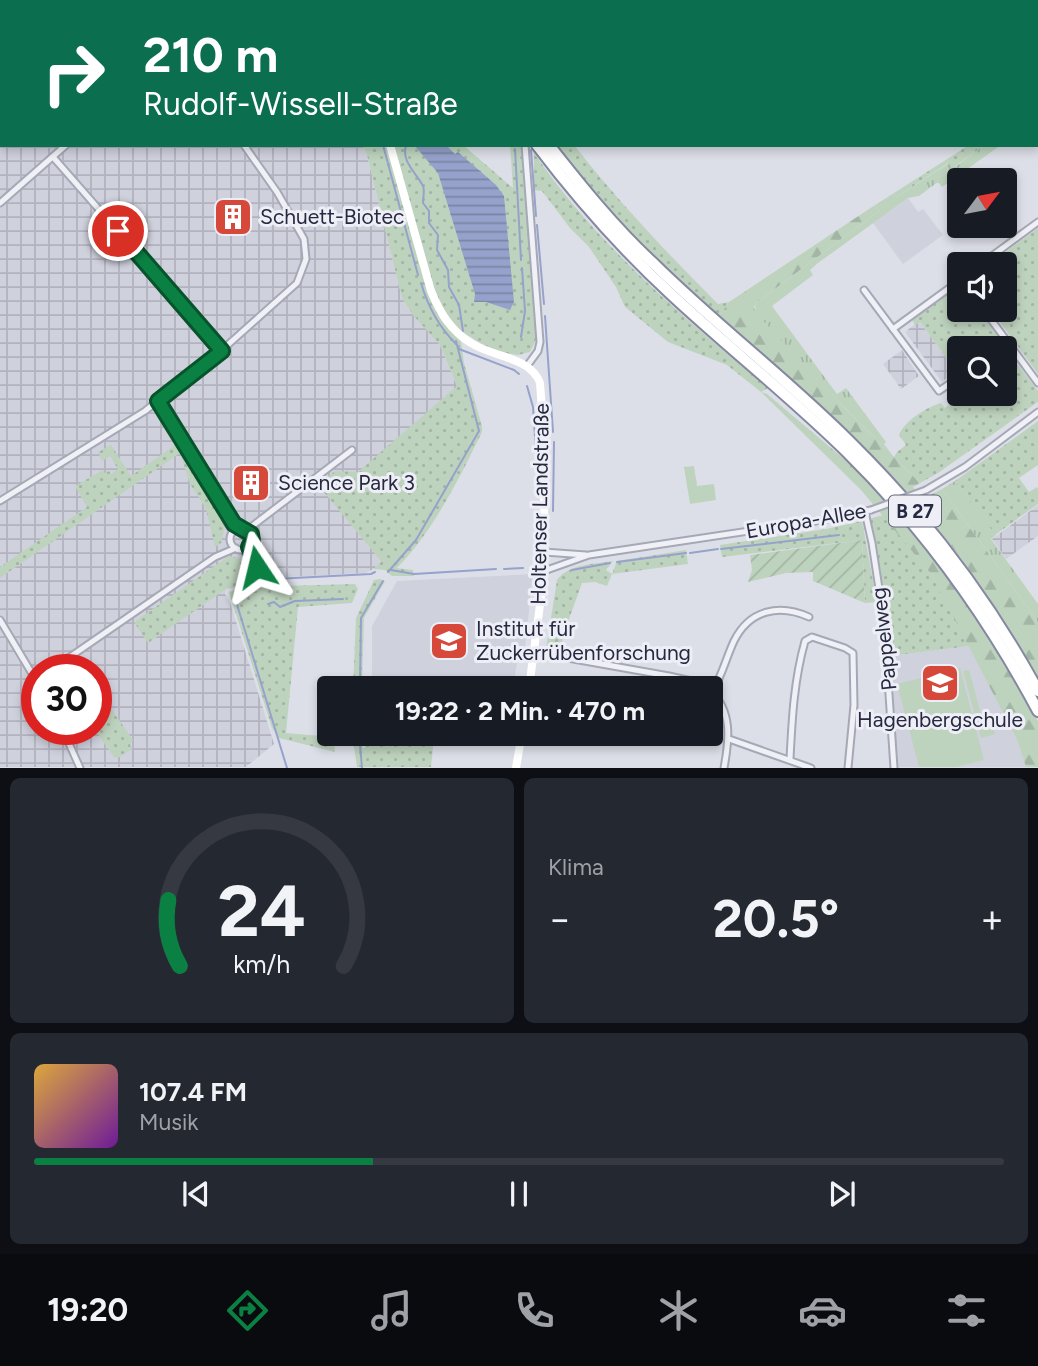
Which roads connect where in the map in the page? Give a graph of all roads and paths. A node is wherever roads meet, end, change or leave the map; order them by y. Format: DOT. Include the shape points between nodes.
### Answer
graph roads {
  1 [pos="64,147"];
  2 [pos="245,147"];
  3 [pos="391,147"];
  4 [pos="525,147"];
  5 [pos="538,147"];
  6 [pos="551,147"];
  7 [pos="53,157"];
  8 [pos="0,203"];
  9 [pos="1038,222"];
  10 [pos="997,252"];
  11 [pos="864,290"];
  12 [pos="947,290"];
  13 [pos="893,329"];
  14 [pos="727,331"];
  15 [pos="222,351"];
  16 [pos="1017,355"];
  17 [pos="527,366"];
  18 [pos="1038,383"];
  19 [pos="947,385"];
  20 [pos="779,390"];
  21 [pos="158,401"];
  22 [pos="1038,412"];
  23 [pos="352,450"];
  24 [pos="0,501"];
  25 [pos="868,511"];
  26 [pos="265,518"];
  27 [pos="236,530"];
  28 [pos="247,530"];
  29 [pos="252,536"];
  30 [pos="231,542"];
  31 [pos="236,548"];
  32 [pos="246,548"];
  33 [pos="544,552"];
  34 [pos="589,555"];
  35 [pos="215,557"];
  36 [pos="259,570"];
  37 [pos="544,571"];
  38 [pos="809,617"];
  39 [pos="0,620"];
  40 [pos="534,652"];
  41 [pos="74,654"];
  42 [pos="21,655"];
  43 [pos="531,676"];
  44 [pos="664,676"];
  45 [pos="717,676"];
  46 [pos="1038,691"];
  47 [pos="723,706"];
  48 [pos="1038,711"];
  49 [pos="729,739"];
  50 [pos="70,745"];
  51 [pos="520,746"];
  52 [pos="793,763"];
  53 [pos="80,768"];
  54 [pos="516,768"];
  55 [pos="724,768"];
  56 [pos="811,768"];
  57 [pos="848,768"];
  58 [pos="894,768"];
  1 -- 7 [label="street"];
  2 -- 15 [label="street" via="295,220 306,254 297,283"];
  3 -- 17 [label="street" via="431,291 442,314 471,344"];
  4 -- 17 [label="street" via="540,342"];
  5 -- 20 [label="highway, B 27" via="628,253"];
  6 -- 14 [label="highway, B 27" via="625,236"];
  7 -- 8 [label="street"];
  7 -- 15 [label="street"];
  9 -- 10 [label="street"];
  11 -- 13 [label="street"];
  12 -- 13 [label="street"];
  13 -- 19 [label="street" via="939,391"];
  14 -- 20 [label="highway, B 27"];
  14 -- 46 [label="highway, B 27" via="838,430 914,510 980,595"];
  15 -- 21 [label="street"];
  16 -- 18 [label="street"];
  17 -- 33 [label="street, Holtenser Landstraße" via="538,378 542,402"];
  20 -- 48 [label="highway, B 27" via="857,462 923,537 984,620"];
  21 -- 24 [label="street"];
  21 -- 27 [label="street"];
  22 -- 25 [label="street, Europa-Allee, bridge" via="926,490"];
  23 -- 26 [label="street"];
  25 -- 34 [label="street, Europa-Allee"];
  25 -- 58 [label="street, Pappelweg" via="884,614"];
  26 -- 28 [label="street"];
  26 -- 29 [label="street"];
  27 -- 28 [label="street"];
  27 -- 30 [label="street"];
  28 -- 29 [label="street"];
  29 -- 32 [label="street"];
  30 -- 31 [label="street"];
  30 -- 35 [label="street"];
  31 -- 32 [label="street"];
  31 -- 35 [label="street"];
  32 -- 36 [label="street"];
  33 -- 34 [label="street, Europa-Allee"];
  33 -- 37 [label="street, Holtenser Landstraße"];
  34 -- 37 [label="street, Europa-Allee"];
  35 -- 41 [label="street"];
  37 -- 40 [label="street, Holtenser Landstraße"];
  38 -- 45 [label="street" via="780,609 753,620 735,639"];
  39 -- 42 [label="street"];
  40 -- 43 [label="street, Holtenser Landstraße"];
  40 -- 44 [label="street"];
  47 -- 49 [label="street"];
  49 -- 52 [label="street"];
  49 -- 55 [label="street"];
  50 -- 53 [label="street"];
  51 -- 54 [label="street"];
  52 -- 56 [label="street"];
  52 -- 57 [label="street" via="792,702 799,663 810,636 853,653"];
}
